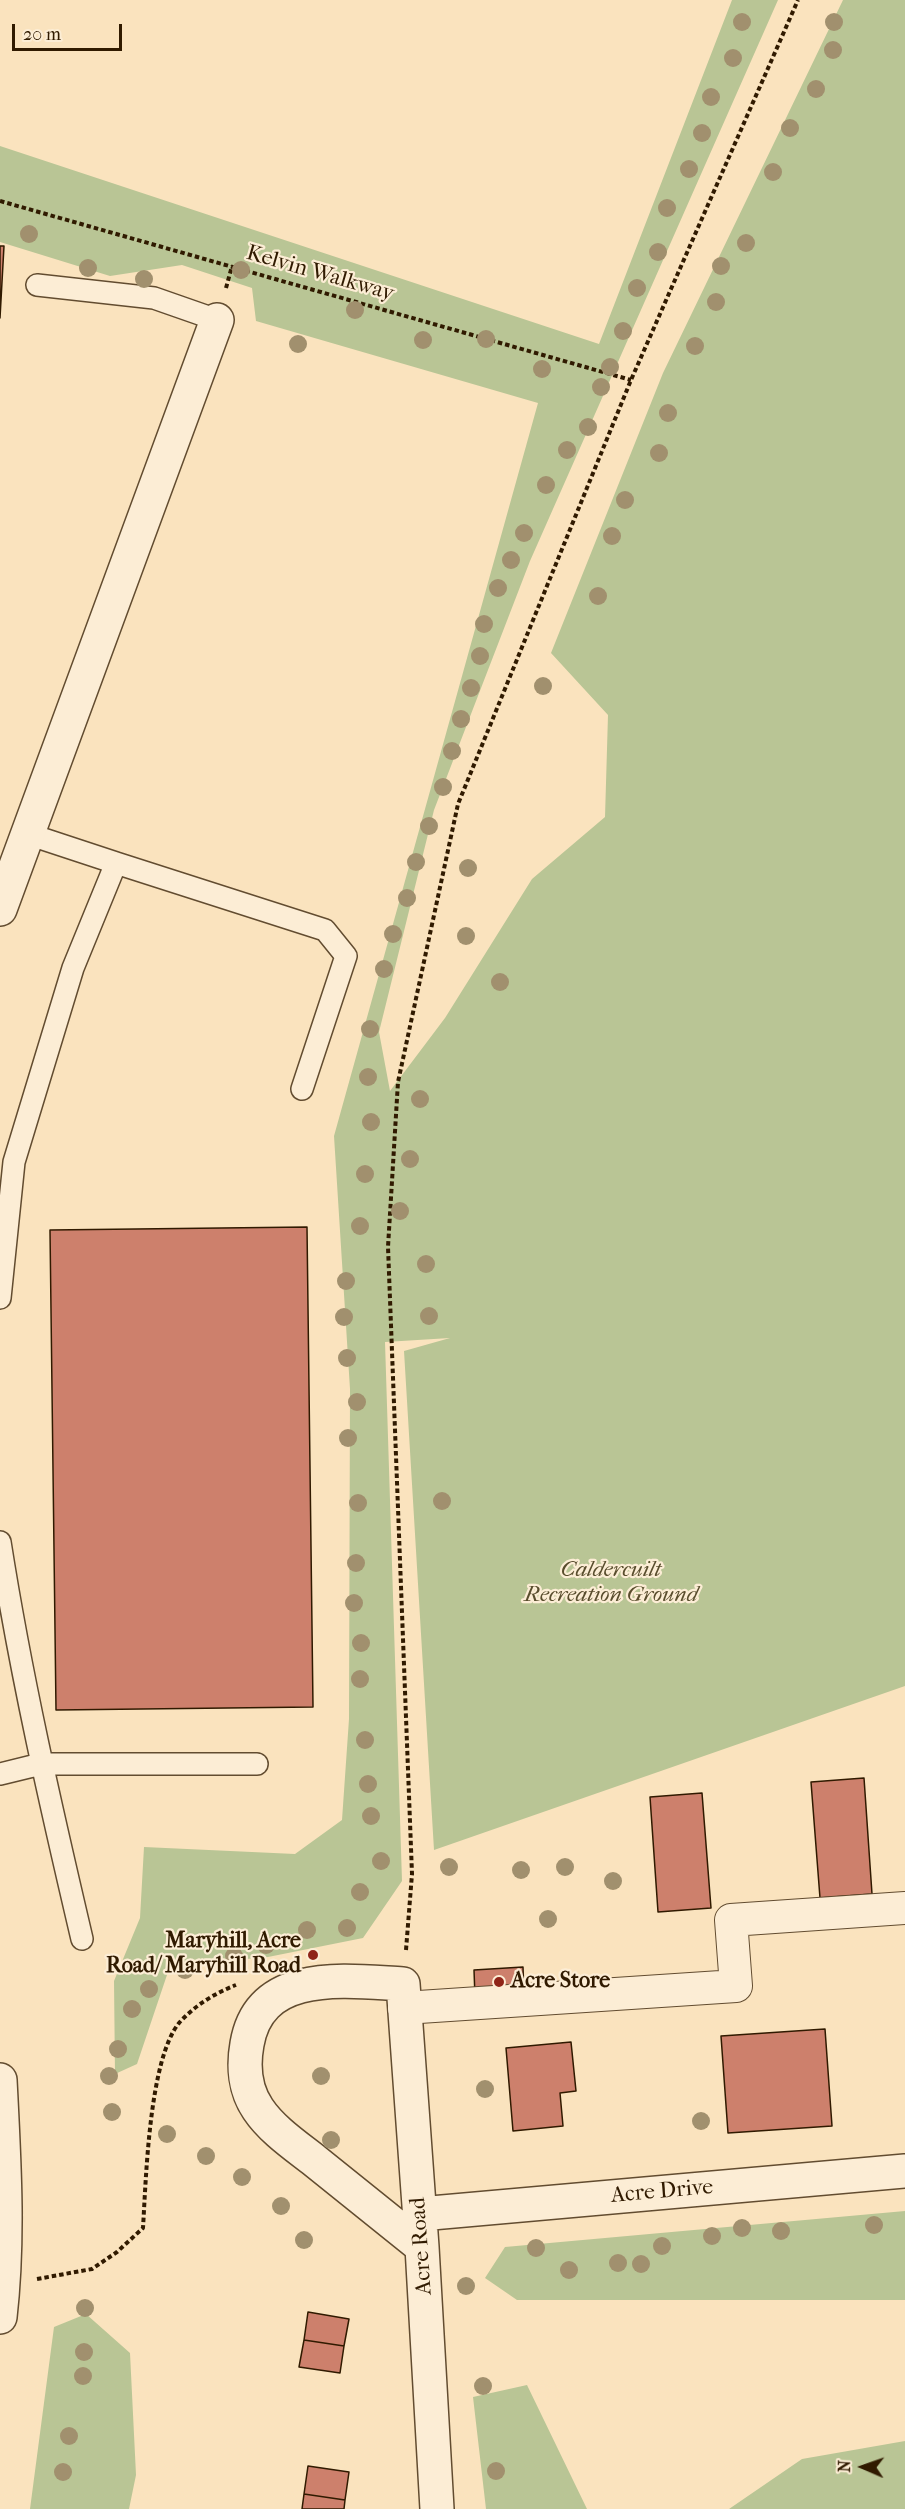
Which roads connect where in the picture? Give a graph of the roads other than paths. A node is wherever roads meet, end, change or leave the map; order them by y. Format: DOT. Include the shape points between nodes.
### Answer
graph roads {
  1 [pos="37,285"];
  2 [pos="217,320"];
  3 [pos="28,834"];
  4 [pos="116,863"];
  5 [pos="0,909"];
  6 [pos="302,1089"];
  7 [pos="0,1298"];
  8 [pos="0,1542"];
  9 [pos="41,1764"];
  10 [pos="256,1764"];
  11 [pos="0,1774"];
  12 [pos="905,1908"];
  13 [pos="82,1939"];
  14 [pos="404,1996"];
  15 [pos="0,2080"];
  16 [pos="905,2171"];
  17 [pos="3,2208"];
  18 [pos="420,2214"];
  19 [pos="422,2247"];
  20 [pos="0,2317"];
  21 [pos="437,2509"];
  1 -- 2 [label="lane" via="154,298"];
  2 -- 3 [label="street"];
  3 -- 4 [label="lane"];
  3 -- 5 [label="street"];
  4 -- 6 [label="lane" via="325,930 346,956"];
  4 -- 7 [label="lane" via="73,968 14,1162"];
  8 -- 9 [label="lane"];
  9 -- 10 [label="lane"];
  9 -- 11 [label="lane"];
  9 -- 13 [label="lane"];
  12 -- 14 [label="street" via="731,1920 736,1986"];
  14 -- 18 [label="street, Acre Road"];
  14 -- 19 [label="street" via="330,1981 299,1985 268,2003 250,2028 245,2054 246,2083 258,2110 275,2128"];
  15 -- 17 [label="street"];
  16 -- 18 [label="street, Acre Drive"];
  17 -- 20 [label="street" via="4,2285"];
  18 -- 19 [label="street, Acre Road"];
  19 -- 21 [label="street, Acre Road"];
}
